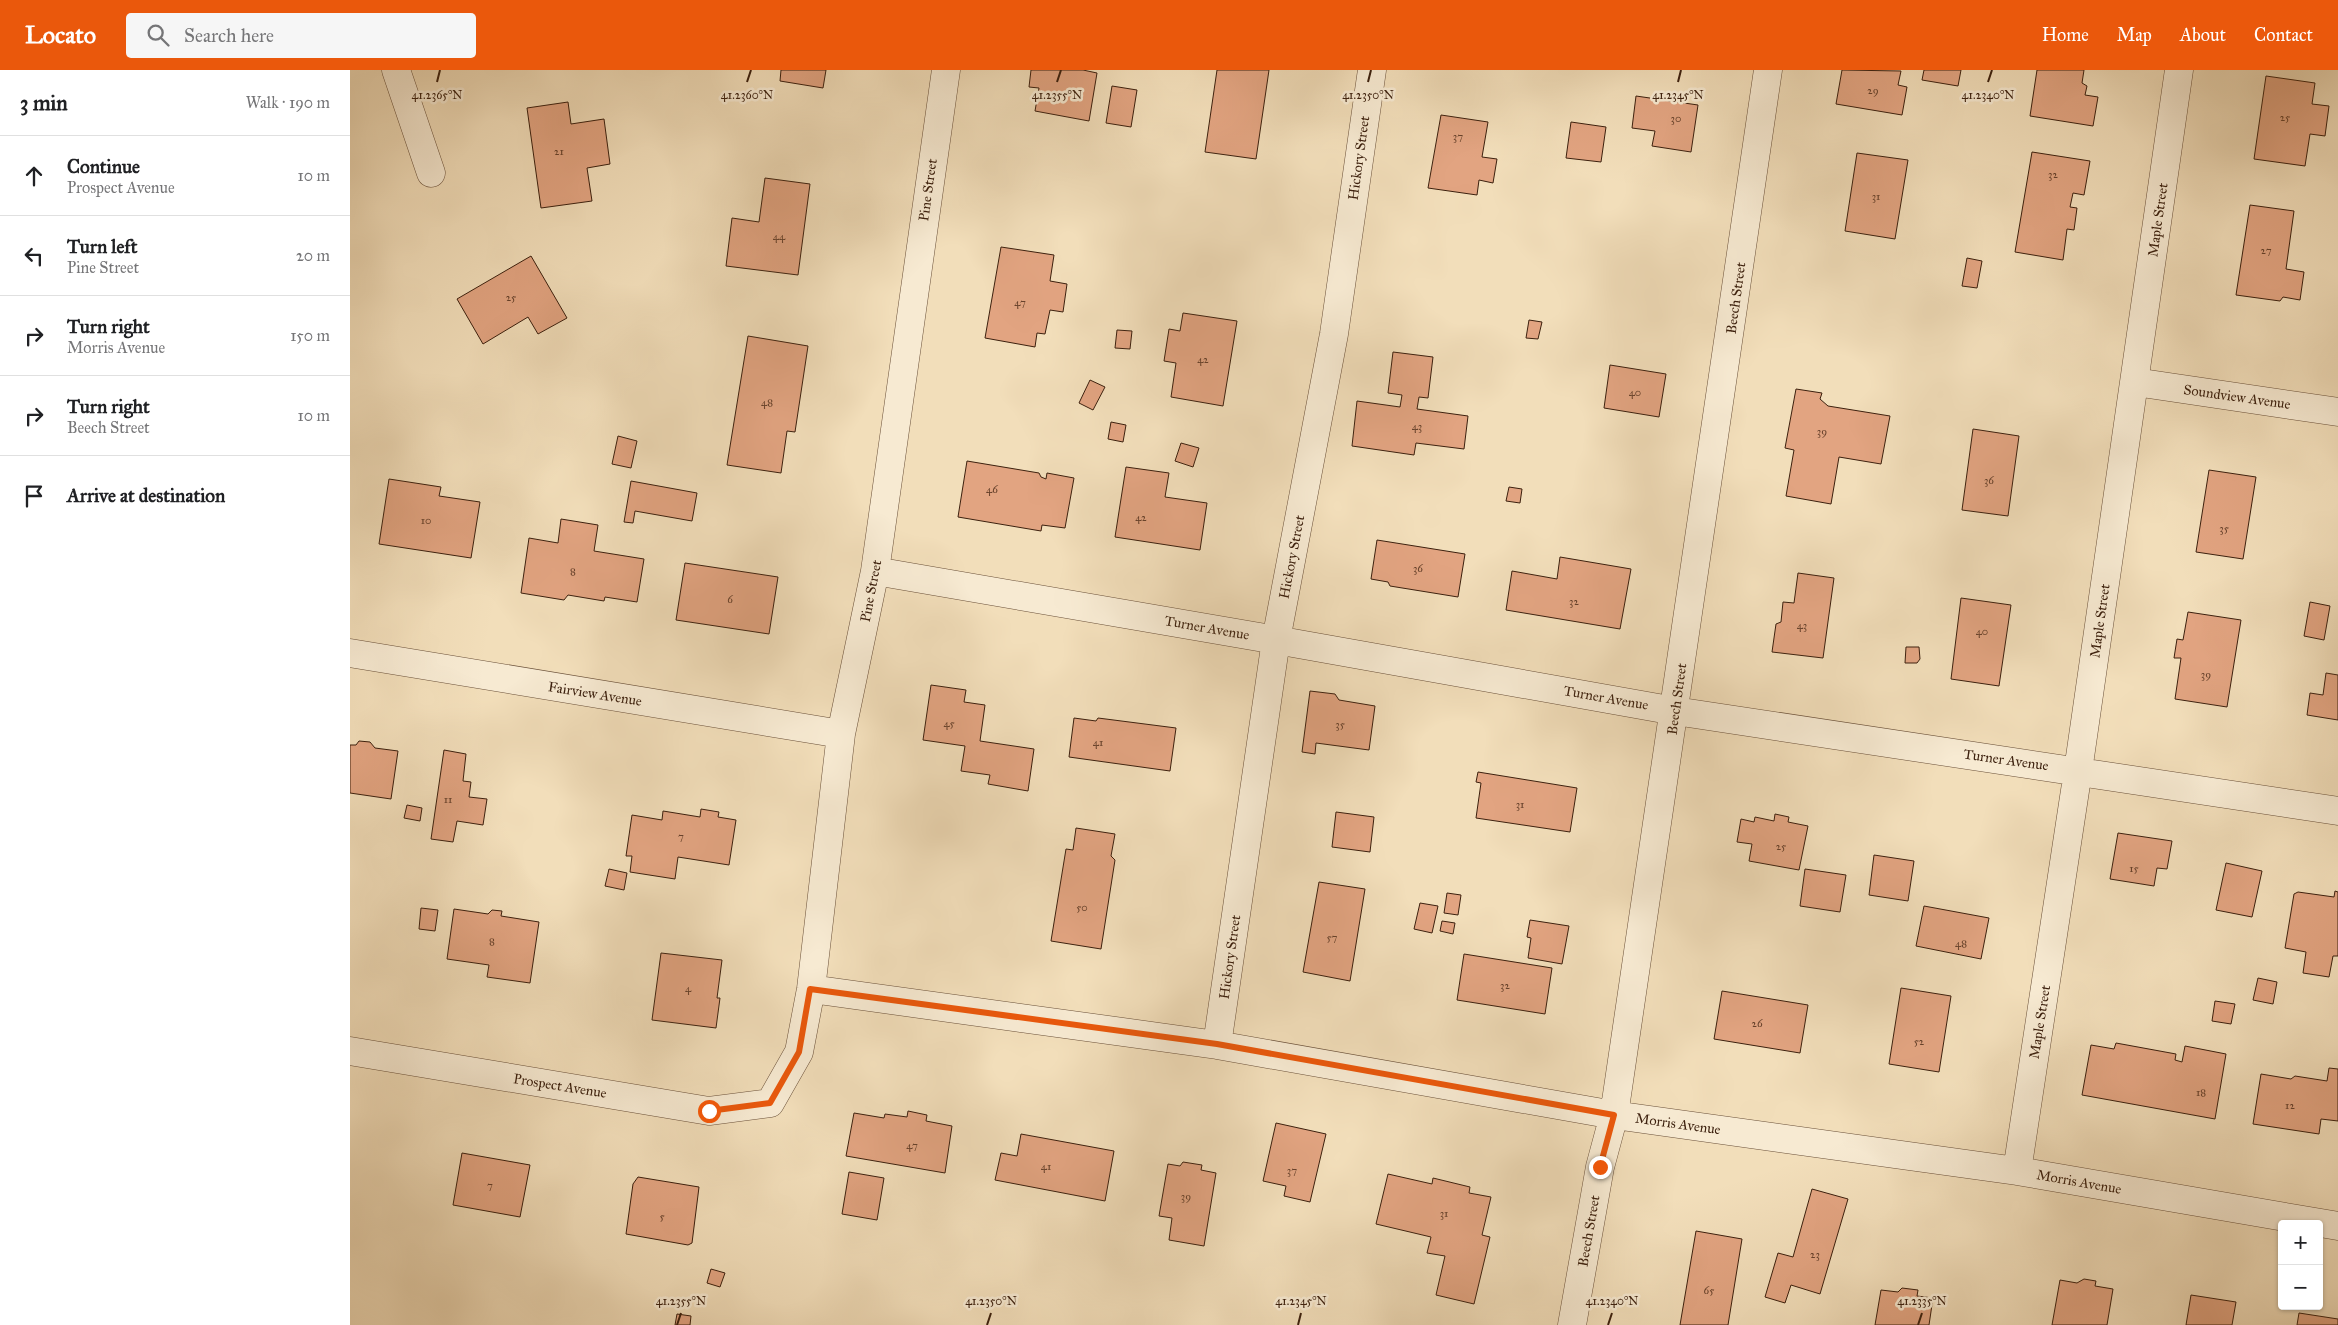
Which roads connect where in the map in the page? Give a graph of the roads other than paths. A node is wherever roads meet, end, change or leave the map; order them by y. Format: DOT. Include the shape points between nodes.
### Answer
graph roads {
  1 [pos="396,70"];
  2 [pos="946,70"];
  3 [pos="1372,70"];
  4 [pos="1768,70"];
  5 [pos="2179,70"];
  6 [pos="431,173"];
  7 [pos="2135,382"];
  8 [pos="2338,412"];
  9 [pos="875,571"];
  10 [pos="1276,640"];
  11 [pos="350,653"];
  12 [pos="1675,711"];
  13 [pos="840,734"];
  14 [pos="2078,771"];
  15 [pos="2338,811"];
  16 [pos="810,989"];
  17 [pos="1217,1044"];
  18 [pos="350,1051"];
  19 [pos="770,1103"];
  20 [pos="1614,1115"];
  21 [pos="2017,1171"];
  22 [pos="2338,1226"];
  23 [pos="1572,1325"];
  1 -- 6 [label="street"];
  2 -- 9 [label="street, Pine Street"];
  3 -- 10 [label="street, Hickory Street" via="1334,334"];
  4 -- 12 [label="street, Beech Street"];
  5 -- 7 [label="street, Maple Street"];
  7 -- 8 [label="street, Soundview Avenue"];
  7 -- 14 [label="street, Maple Street"];
  9 -- 10 [label="street, Turner Avenue"];
  9 -- 13 [label="street, Pine Street"];
  10 -- 12 [label="street, Turner Avenue"];
  10 -- 17 [label="street, Hickory Street"];
  11 -- 13 [label="street, Fairview Avenue"];
  12 -- 14 [label="street, Turner Avenue"];
  12 -- 20 [label="street, Beech Street"];
  13 -- 16 [label="street, Pine Street"];
  14 -- 15 [label="street, Turner Avenue"];
  14 -- 21 [label="street, Maple Street"];
  16 -- 17 [label="street, Morris Avenue"];
  16 -- 19 [label="street, Pine Street" via="799,1052"];
  17 -- 20 [label="street, Morris Avenue"];
  18 -- 19 [label="street, Prospect Avenue" via="709,1111"];
  20 -- 21 [label="street, Morris Avenue"];
  20 -- 23 [label="street, Beech Street" via="1600,1167"];
  21 -- 22 [label="street, Morris Avenue"];
}
